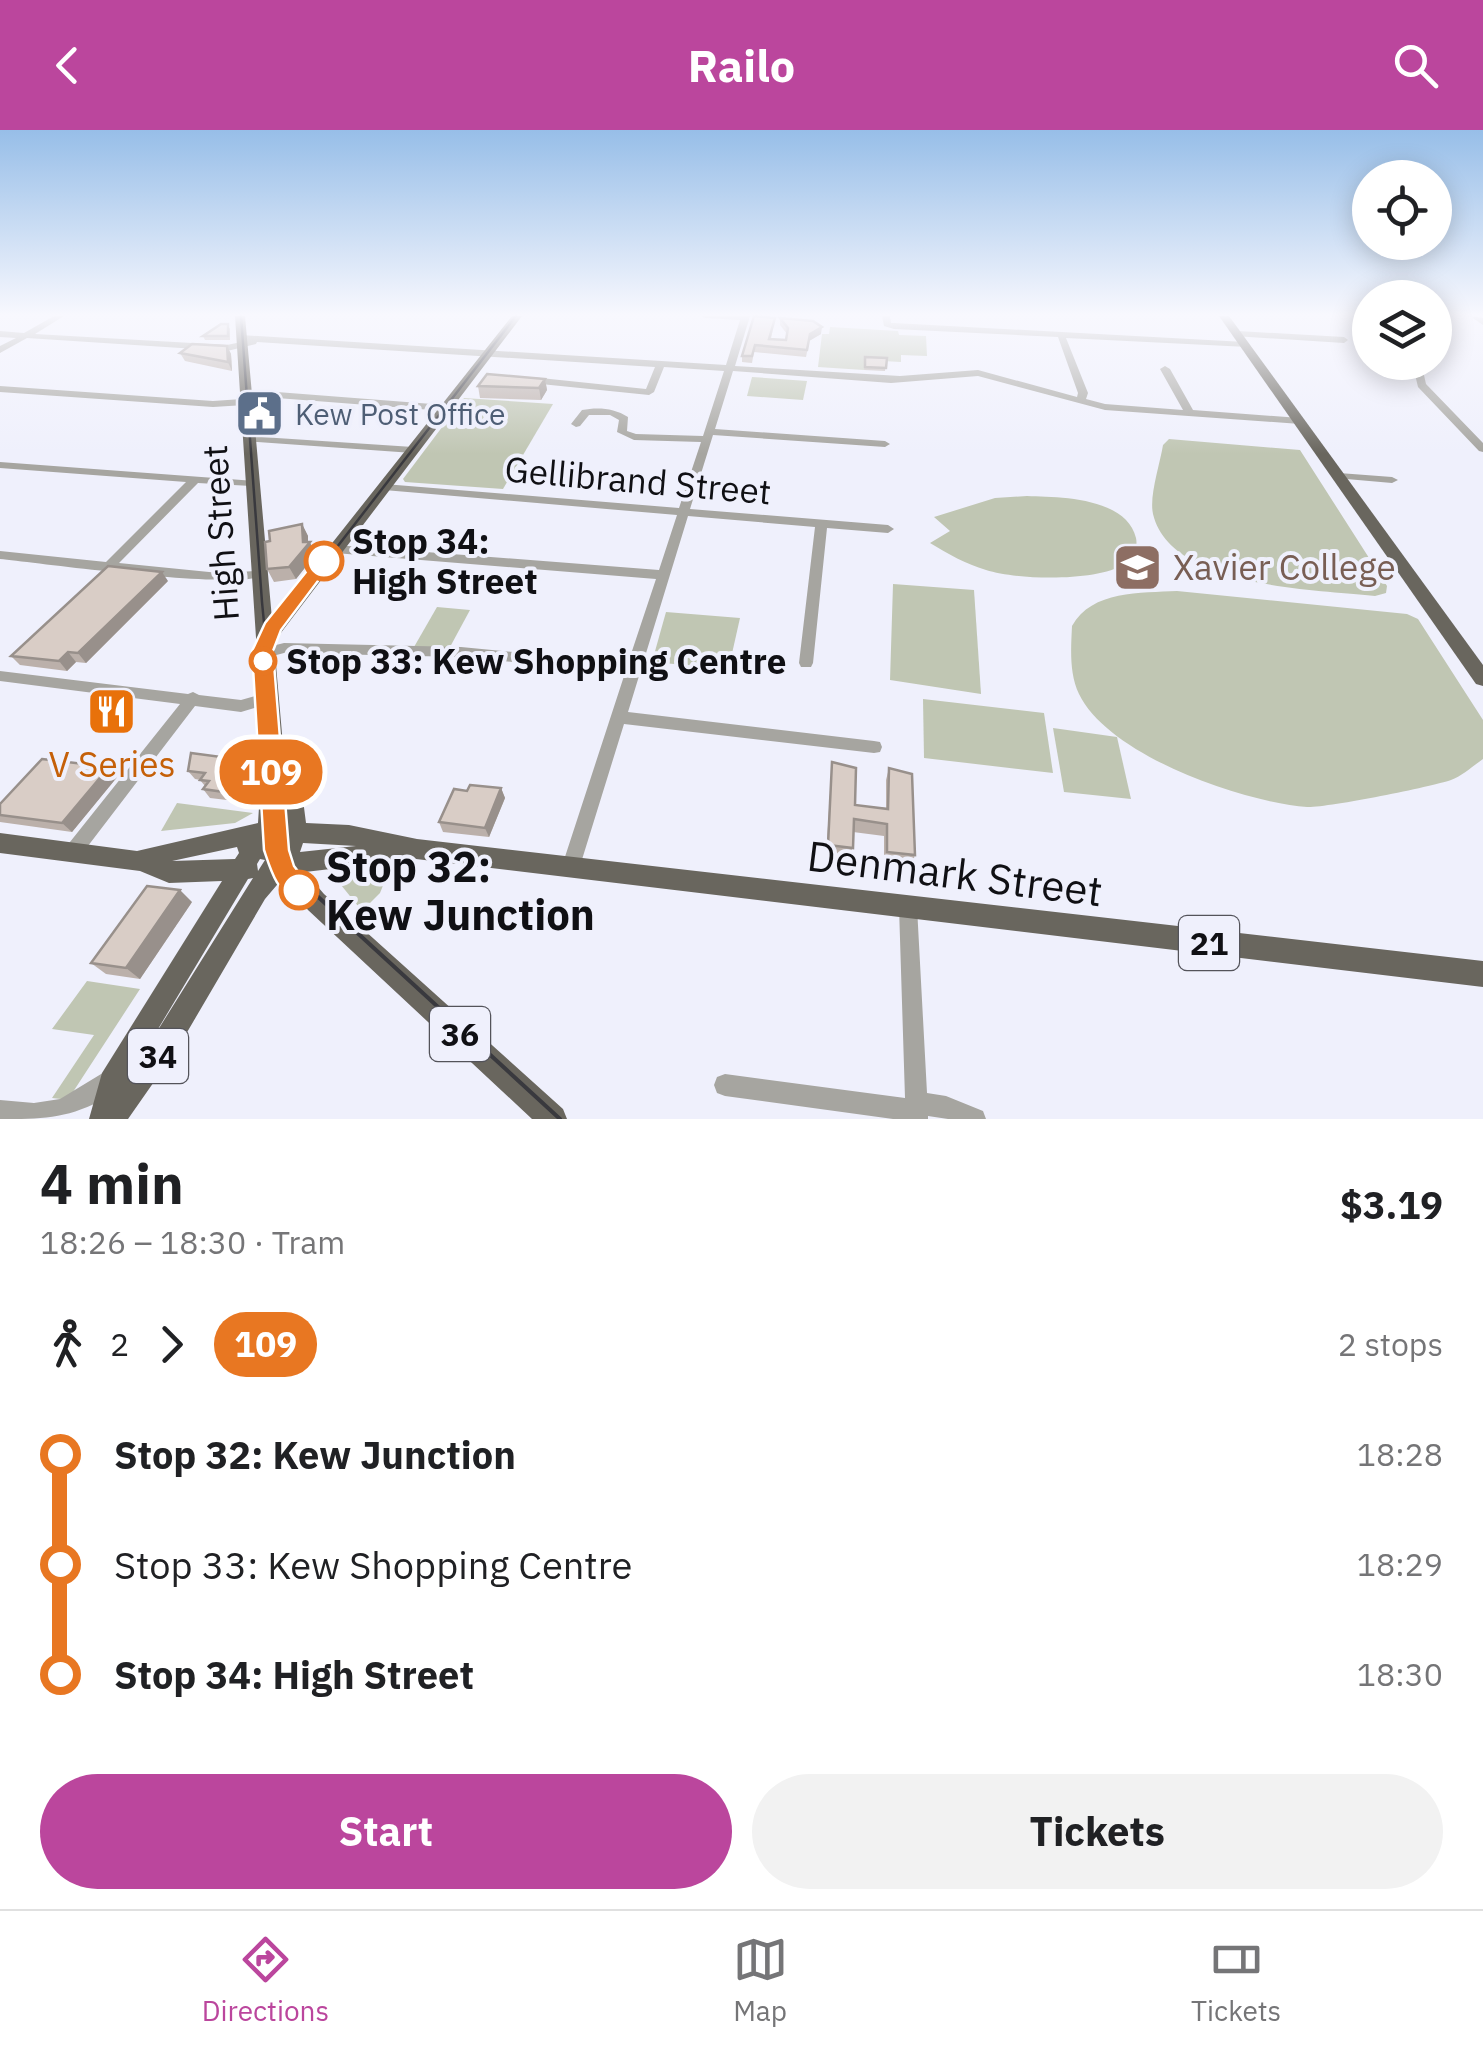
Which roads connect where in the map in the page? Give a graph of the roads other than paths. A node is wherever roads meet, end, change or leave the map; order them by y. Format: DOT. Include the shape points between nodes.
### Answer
graph roads {
  1 [pos="242,362"];
  2 [pos="483,362"];
  3 [pos="629,362"];
  4 [pos="730,362"];
  5 [pos="1071,362"];
  6 [pos="1257,362"];
  7 [pos="661,364"];
  8 [pos="728,368"];
  9 [pos="1166,369"];
  10 [pos="516,380"];
  11 [pos="1420,380"];
  12 [pos="0,389"];
  13 [pos="245,401"];
  14 [pos="1081,401"];
  15 [pos="446,408"];
  16 [pos="1189,412"];
  17 [pos="1266,417"];
  18 [pos="1297,417"];
  19 [pos="576,424"];
  20 [pos="708,435"];
  21 [pos="248,440"];
  22 [pos="885,444"];
  23 [pos="413,450"];
  24 [pos="1483,450"];
  25 [pos="0,465"];
  26 [pos="1339,476"];
  27 [pos="190,480"];
  28 [pos="1392,480"];
  29 [pos="251,483"];
  30 [pos="384,488"];
  31 [pos="684,512"];
  32 [pos="821,523"];
  33 [pos="888,529"];
  34 [pos="335,549"];
  35 [pos="0,555"];
  36 [pos="109,566"];
  37 [pos="257,575"];
  38 [pos="664,575"];
  39 [pos="265,647"];
  40 [pos="806,663"];
  41 [pos="634,668"];
  42 [pos="1,676"];
  43 [pos="1483,679"];
  44 [pos="194,698"];
  45 [pos="270,698"];
  46 [pos="618,717"];
  47 [pos="273,745"];
  48 [pos="874,747"];
  49 [pos="294,834"];
  50 [pos="260,842"];
  51 [pos="0,844"];
  52 [pos="417,849"];
  53 [pos="72,852"];
  54 [pos="142,861"];
  55 [pos="282,864"];
  56 [pos="571,866"];
  57 [pos="242,870"];
  58 [pos="204,873"];
  59 [pos="908,908"];
  60 [pos="199,937"];
  61 [pos="1483,974"];
  62 [pos="116,1076"];
  63 [pos="725,1084"];
  64 [pos="0,1111"];
  65 [pos="917,1113"];
  66 [pos="546,1116"];
  67 [pos="37,1118"];
  68 [pos="107,1119"];
  69 [pos="975,1119"];
  1 -- 13 [label="main road, High Street"];
  2 -- 15 [label="main road"];
  3 -- 7 [label="street"];
  4 -- 8 [label="street"];
  5 -- 14 [label="street"];
  6 -- 18 [label="main road"];
  7 -- 8 [label="street"];
  7 -- 10 [label="street" via="649,392"];
  8 -- 14 [label="street" via="899,379 978,373"];
  8 -- 20 [label="street"];
  9 -- 16 [label="street"];
  11 -- 24 [label="street"];
  12 -- 13 [label="street"];
  13 -- 15 [label="street" via="264,394"];
  13 -- 21 [label="main road, High Street"];
  14 -- 16 [label="street"];
  15 -- 23 [label="main road"];
  16 -- 17 [label="street"];
  17 -- 18 [label="street"];
  18 -- 26 [label="main road"];
  19 -- 20 [label="street" via="586,412 600,412 620,415 622,432 634,438"];
  20 -- 22 [label="street"];
  20 -- 31 [label="street"];
  21 -- 23 [label="street"];
  21 -- 29 [label="main road, High Street"];
  23 -- 30 [label="main road"];
  25 -- 27 [label="street"];
  26 -- 28 [label="street"];
  26 -- 43 [label="main road"];
  27 -- 29 [label="street"];
  27 -- 36 [label="street"];
  29 -- 37 [label="main road, High Street"];
  30 -- 31 [label="street, Gellibrand Street"];
  30 -- 34 [label="main road"];
  31 -- 32 [label="street, Gellibrand Street"];
  31 -- 38 [label="street"];
  32 -- 33 [label="street, Gellibrand Street"];
  32 -- 40 [label="street"];
  34 -- 38 [label="street"];
  34 -- 39 [label="main road"];
  35 -- 36 [label="street"];
  36 -- 37 [label="street" via="219,578"];
  37 -- 39 [label="main road, High Street"];
  38 -- 41 [label="street"];
  39 -- 41 [label="street" via="460,652"];
  39 -- 45 [label="main road, High Street / 34"];
  41 -- 46 [label="street"];
  42 -- 44 [label="street"];
  44 -- 45 [label="street" via="244,706"];
  44 -- 53 [label="street"];
  45 -- 47 [label="main road, High Street / 34"];
  46 -- 48 [label="street"];
  46 -- 56 [label="street"];
  47 -- 49 [label="main road, High Street / 34" via="288,774"];
  47 -- 50 [label="main road, High Street / 34" via="270,821"];
  49 -- 50 [label="main road, 21"];
  49 -- 52 [label="main road, Denmark Street / 21" via="374,836"];
  49 -- 55 [label="main road, High Street / 34"];
  50 -- 54 [label="main road"];
  50 -- 55 [label="main road"];
  50 -- 57 [label="main road, High Street / 34"];
  51 -- 53 [label="main road, 21"];
  52 -- 55 [label="main road, Denmark Street / 21"];
  52 -- 56 [label="main road, Denmark Street / 21"];
  53 -- 54 [label="main road, 21"];
  54 -- 58 [label="main road, 21" via="165,872"];
  55 -- 57 [label="main road, 21"];
  55 -- 66 [label="main road, 36"];
  55 -- 68 [label="main road, 34" via="257,891 142,1082"];
  56 -- 59 [label="main road, Denmark Street / 21"];
  57 -- 58 [label="main road, 21"];
  57 -- 60 [label="main road, 34"];
  58 -- 60 [label="main road" via="214,890"];
  59 -- 61 [label="main road, Denmark Street / 21"];
  59 -- 65 [label="street"];
  60 -- 62 [label="main road, 34"];
  62 -- 67 [label="street" via="76,1105"];
  62 -- 68 [label="main road, 34"];
  63 -- 65 [label="street"];
  64 -- 67 [label="street"];
  65 -- 69 [label="street" via="946,1107"];
}
